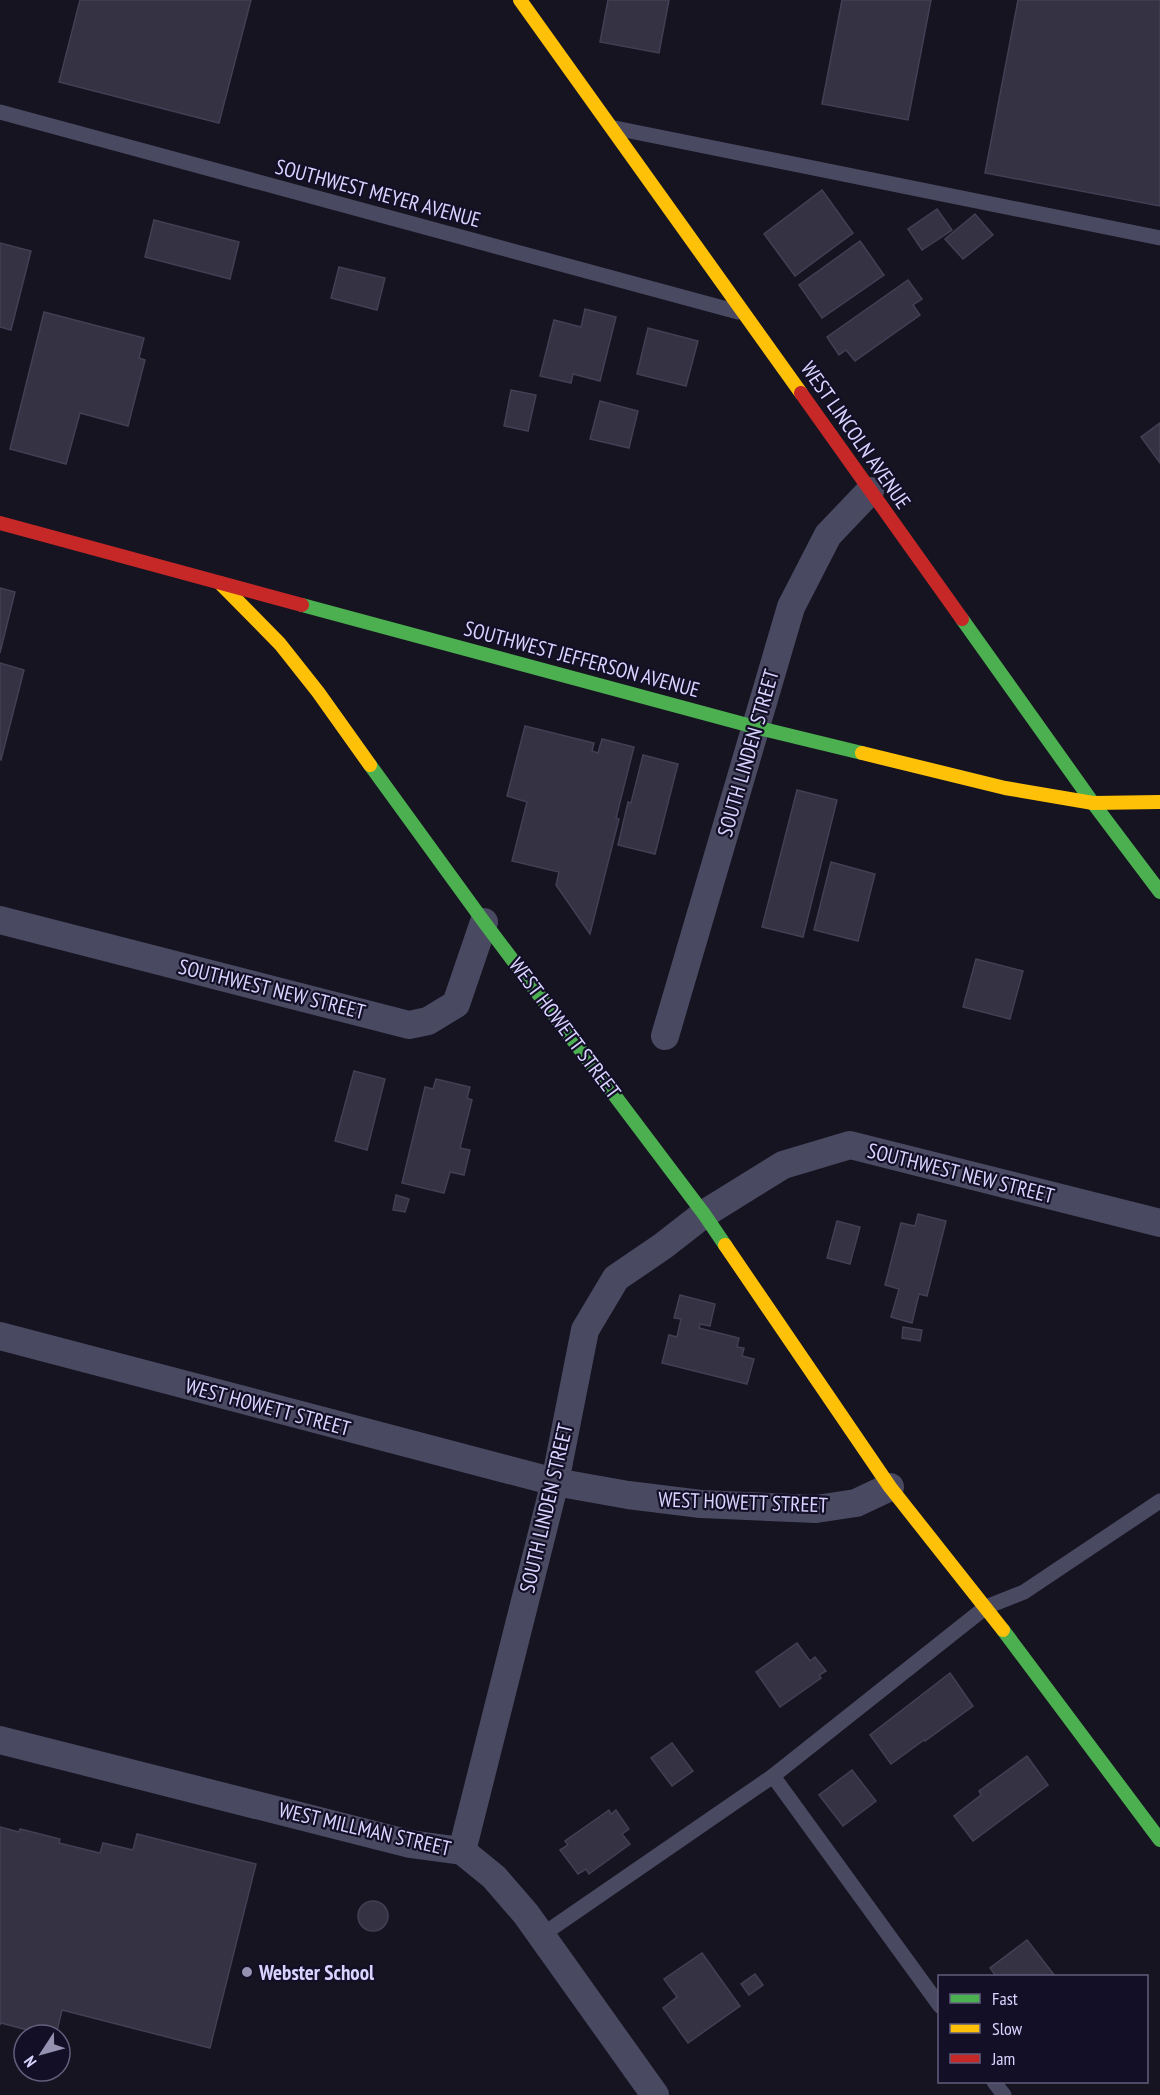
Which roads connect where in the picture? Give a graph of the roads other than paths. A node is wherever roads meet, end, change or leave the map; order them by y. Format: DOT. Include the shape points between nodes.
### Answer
graph roads {
  1 [pos="520,0"];
  2 [pos="0,112"];
  3 [pos="609,126"];
  4 [pos="1160,238"];
  5 [pos="746,314"];
  6 [pos="870,491"];
  7 [pos="0,523"];
  8 [pos="220,583"];
  9 [pos="755,728"];
  10 [pos="1160,802"];
  11 [pos="1093,803"];
  12 [pos="1160,892"];
  13 [pos="0,920"];
  14 [pos="484,922"];
  15 [pos="665,1036"];
  16 [pos="704,1214"];
  17 [pos="1160,1222"];
  18 [pos="0,1336"];
  19 [pos="555,1482"];
  20 [pos="890,1487"];
  21 [pos="1160,1501"];
  22 [pos="986,1607"];
  23 [pos="0,1740"];
  24 [pos="773,1776"];
  25 [pos="1160,1840"];
  26 [pos="462,1851"];
  27 [pos="542,1935"];
  28 [pos="938,2005"];
  29 [pos="995,2083"];
  30 [pos="655,2095"];
  31 [pos="1004,2095"];
  1 -- 3 [label="main road, WEST LINCOLN AVENUE"];
  2 -- 5 [label="lane, SOUTHWEST MEYER AVENUE"];
  3 -- 4 [label="lane"];
  3 -- 5 [label="main road, WEST LINCOLN AVENUE"];
  5 -- 6 [label="main road, WEST LINCOLN AVENUE"];
  6 -- 9 [label="street, SOUTH LINDEN STREET" via="828,535 799,589"];
  6 -- 11 [label="main road, WEST LINCOLN AVENUE"];
  7 -- 8 [label="main road, SOUTHWEST JEFFERSON AVENUE"];
  8 -- 9 [label="main road, SOUTHWEST JEFFERSON AVENUE"];
  8 -- 14 [label="main road, WEST HOWETT STREET" via="280,644 318,692"];
  9 -- 11 [label="main road, SOUTHWEST JEFFERSON AVENUE" via="1005,788"];
  9 -- 15 [label="street, SOUTH LINDEN STREET"];
  10 -- 11 [label="main road, SOUTHWEST JEFFERSON AVENUE"];
  11 -- 12 [label="main road, WEST LINCOLN AVENUE"];
  13 -- 14 [label="street, SOUTHWEST NEW STREET" via="409,1025 428,1021 456,1004"];
  14 -- 16 [label="main road, WEST HOWETT STREET"];
  16 -- 17 [label="street, SOUTHWEST NEW STREET" via="783,1165 850,1145"];
  16 -- 19 [label="street, SOUTH LINDEN STREET" via="615,1278 585,1330"];
  16 -- 20 [label="main road, WEST HOWETT STREET"];
  18 -- 19 [label="street, WEST HOWETT STREET"];
  19 -- 20 [label="street, WEST HOWETT STREET" via="701,1504 816,1509 856,1503"];
  19 -- 26 [label="street, SOUTH LINDEN STREET"];
  20 -- 22 [label="main road, WEST HOWETT STREET"];
  21 -- 22 [label="lane" via="1024,1592"];
  22 -- 24 [label="lane"];
  22 -- 25 [label="main road, WEST HOWETT STREET"];
  23 -- 26 [label="street, WEST MILLMAN STREET" via="410,1844"];
  24 -- 27 [label="lane"];
  24 -- 28 [label="lane"];
  26 -- 27 [label="street, WEST MILLMAN STREET" via="494,1877"];
  27 -- 30 [label="street, WEST MILLMAN STREET"];
  29 -- 31 [label="lane"];
}
